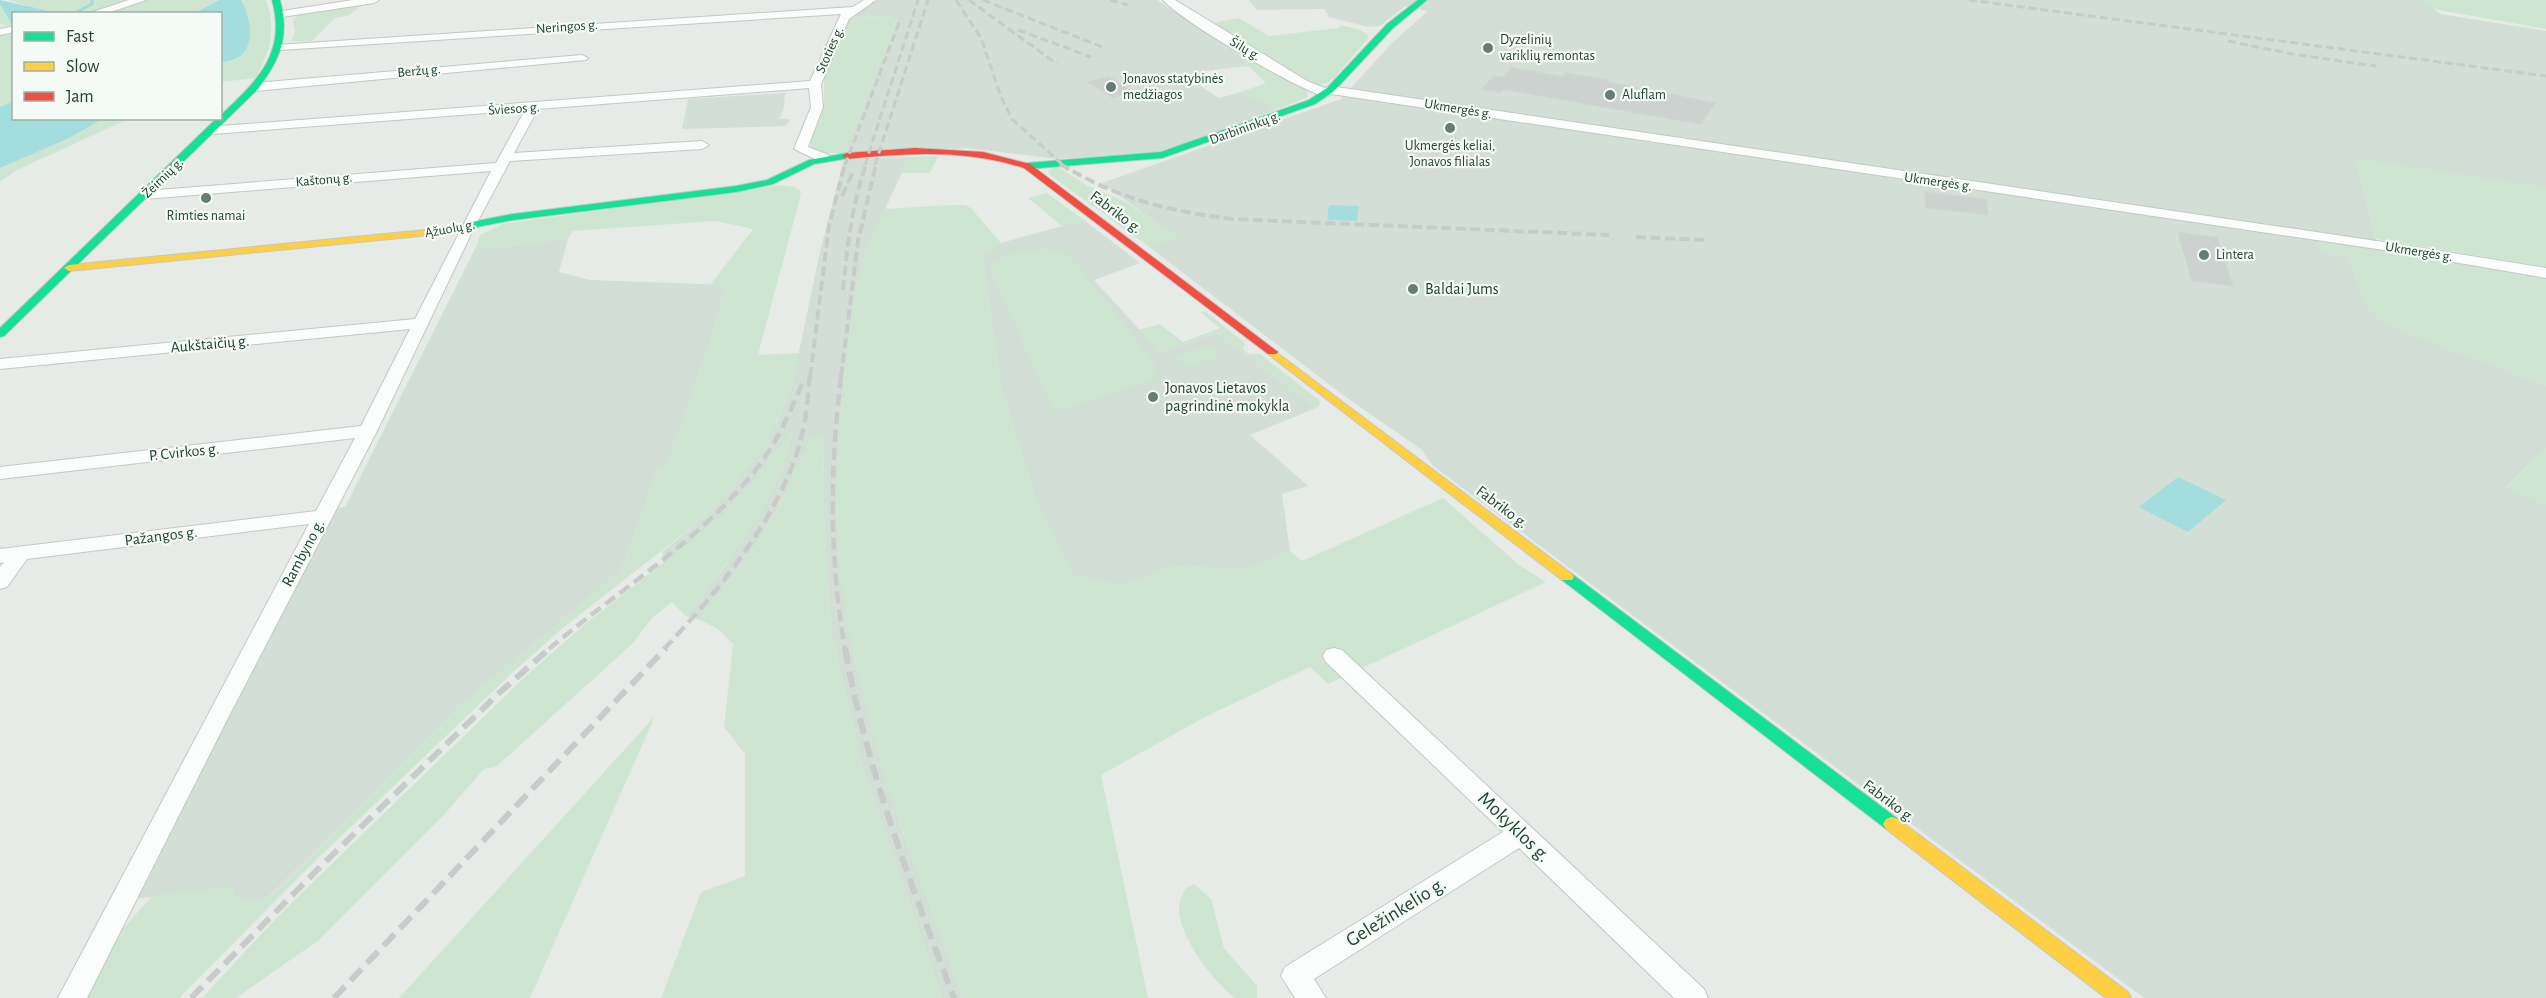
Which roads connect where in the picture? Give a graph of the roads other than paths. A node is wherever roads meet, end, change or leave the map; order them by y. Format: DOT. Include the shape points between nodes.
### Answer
graph roads {
  1 [pos="141,0"];
  2 [pos="276,0"];
  3 [pos="374,0"];
  4 [pos="871,0"];
  5 [pos="1168,0"];
  6 [pos="1423,0"];
  7 [pos="855,10"];
  8 [pos="98,12"];
  9 [pos="282,14"];
  10 [pos="280,47"];
  11 [pos="582,58"];
  12 [pos="815,84"];
  13 [pos="255,87"];
  14 [pos="1328,92"];
  15 [pos="532,108"];
  16 [pos="213,130"];
  17 [pos="702,145"];
  18 [pos="801,149"];
  19 [pos="824,158"];
  20 [pos="505,161"];
  21 [pos="1027,166"];
  22 [pos="788,175"];
  23 [pos="145,195"];
  24 [pos="468,225"];
  25 [pos="69,268"];
  26 [pos="2546,273"];
  27 [pos="421,323"];
  28 [pos="0,334"];
  29 [pos="0,364"];
  30 [pos="368,432"];
  31 [pos="0,473"];
  32 [pos="323,516"];
  33 [pos="21,553"];
  34 [pos="0,556"];
  35 [pos="0,582"];
  36 [pos="1334,656"];
  37 [pos="1521,834"];
  38 [pos="72,998"];
  39 [pos="1312,998"];
  40 [pos="1694,998"];
  41 [pos="2121,998"];
  1 -- 8 [label="street"];
  2 -- 9 [label="main road, Žeimių g."];
  3 -- 9 [label="street"];
  4 -- 7 [label="street, Stoties g."];
  5 -- 14 [label="street, Šilų g." via="1305,85"];
  6 -- 14 [label="main road, Darbininkų g." via="1390,26"];
  7 -- 10 [label="street, Neringos g."];
  7 -- 12 [label="street, Stoties g." via="844,17"];
  9 -- 10 [label="main road, Žeimių g."];
  10 -- 13 [label="main road, Žeimių g."];
  11 -- 13 [label="street, Beržų g."];
  12 -- 15 [label="street, Šviesos g."];
  12 -- 18 [label="street, Stoties g." via="817,107"];
  13 -- 16 [label="main road, Žeimių g."];
  14 -- 21 [label="main road, Darbininkų g." via="1281,115 1162,155"];
  14 -- 26 [label="street, Ukmergės g." via="2390,246"];
  15 -- 16 [label="street, Šviesos g."];
  15 -- 20 [label="street, Rambyno g."];
  16 -- 23 [label="main road, Žeimių g."];
  17 -- 20 [label="street, Kaštonų g."];
  18 -- 19 [label="street"];
  18 -- 22 [label="street, Stoties g."];
  19 -- 21 [label="main road, Fabriko g." via="965,152 1007,157"];
  19 -- 22 [label="main road, Ąžuolų g."];
  20 -- 23 [label="street, Kaštonų g."];
  20 -- 24 [label="street, Rambyno g."];
  21 -- 41 [label="main road, Fabriko g."];
  22 -- 24 [label="main road, Ąžuolų g." via="770,183 736,189"];
  23 -- 25 [label="main road, Žeimių g."];
  24 -- 25 [label="main road, Ąžuolų g." via="430,233"];
  24 -- 27 [label="street, Rambyno g."];
  25 -- 28 [label="main road, Žeimių g."];
  27 -- 29 [label="street, Aukštaičių g."];
  27 -- 30 [label="street, Rambyno g."];
  30 -- 31 [label="street, P. Cvirkos g."];
  30 -- 32 [label="street, Rambyno g."];
  32 -- 33 [label="street, Pažangos g."];
  32 -- 38 [label="street, Rambyno g."];
  33 -- 34 [label="street, Pažangos g."];
  33 -- 35 [label="street"];
  36 -- 37 [label="street, Mokyklos g."];
  37 -- 39 [label="street, Geležinkelio g." via="1295,976"];
  37 -- 40 [label="street, Mokyklos g."];
}
